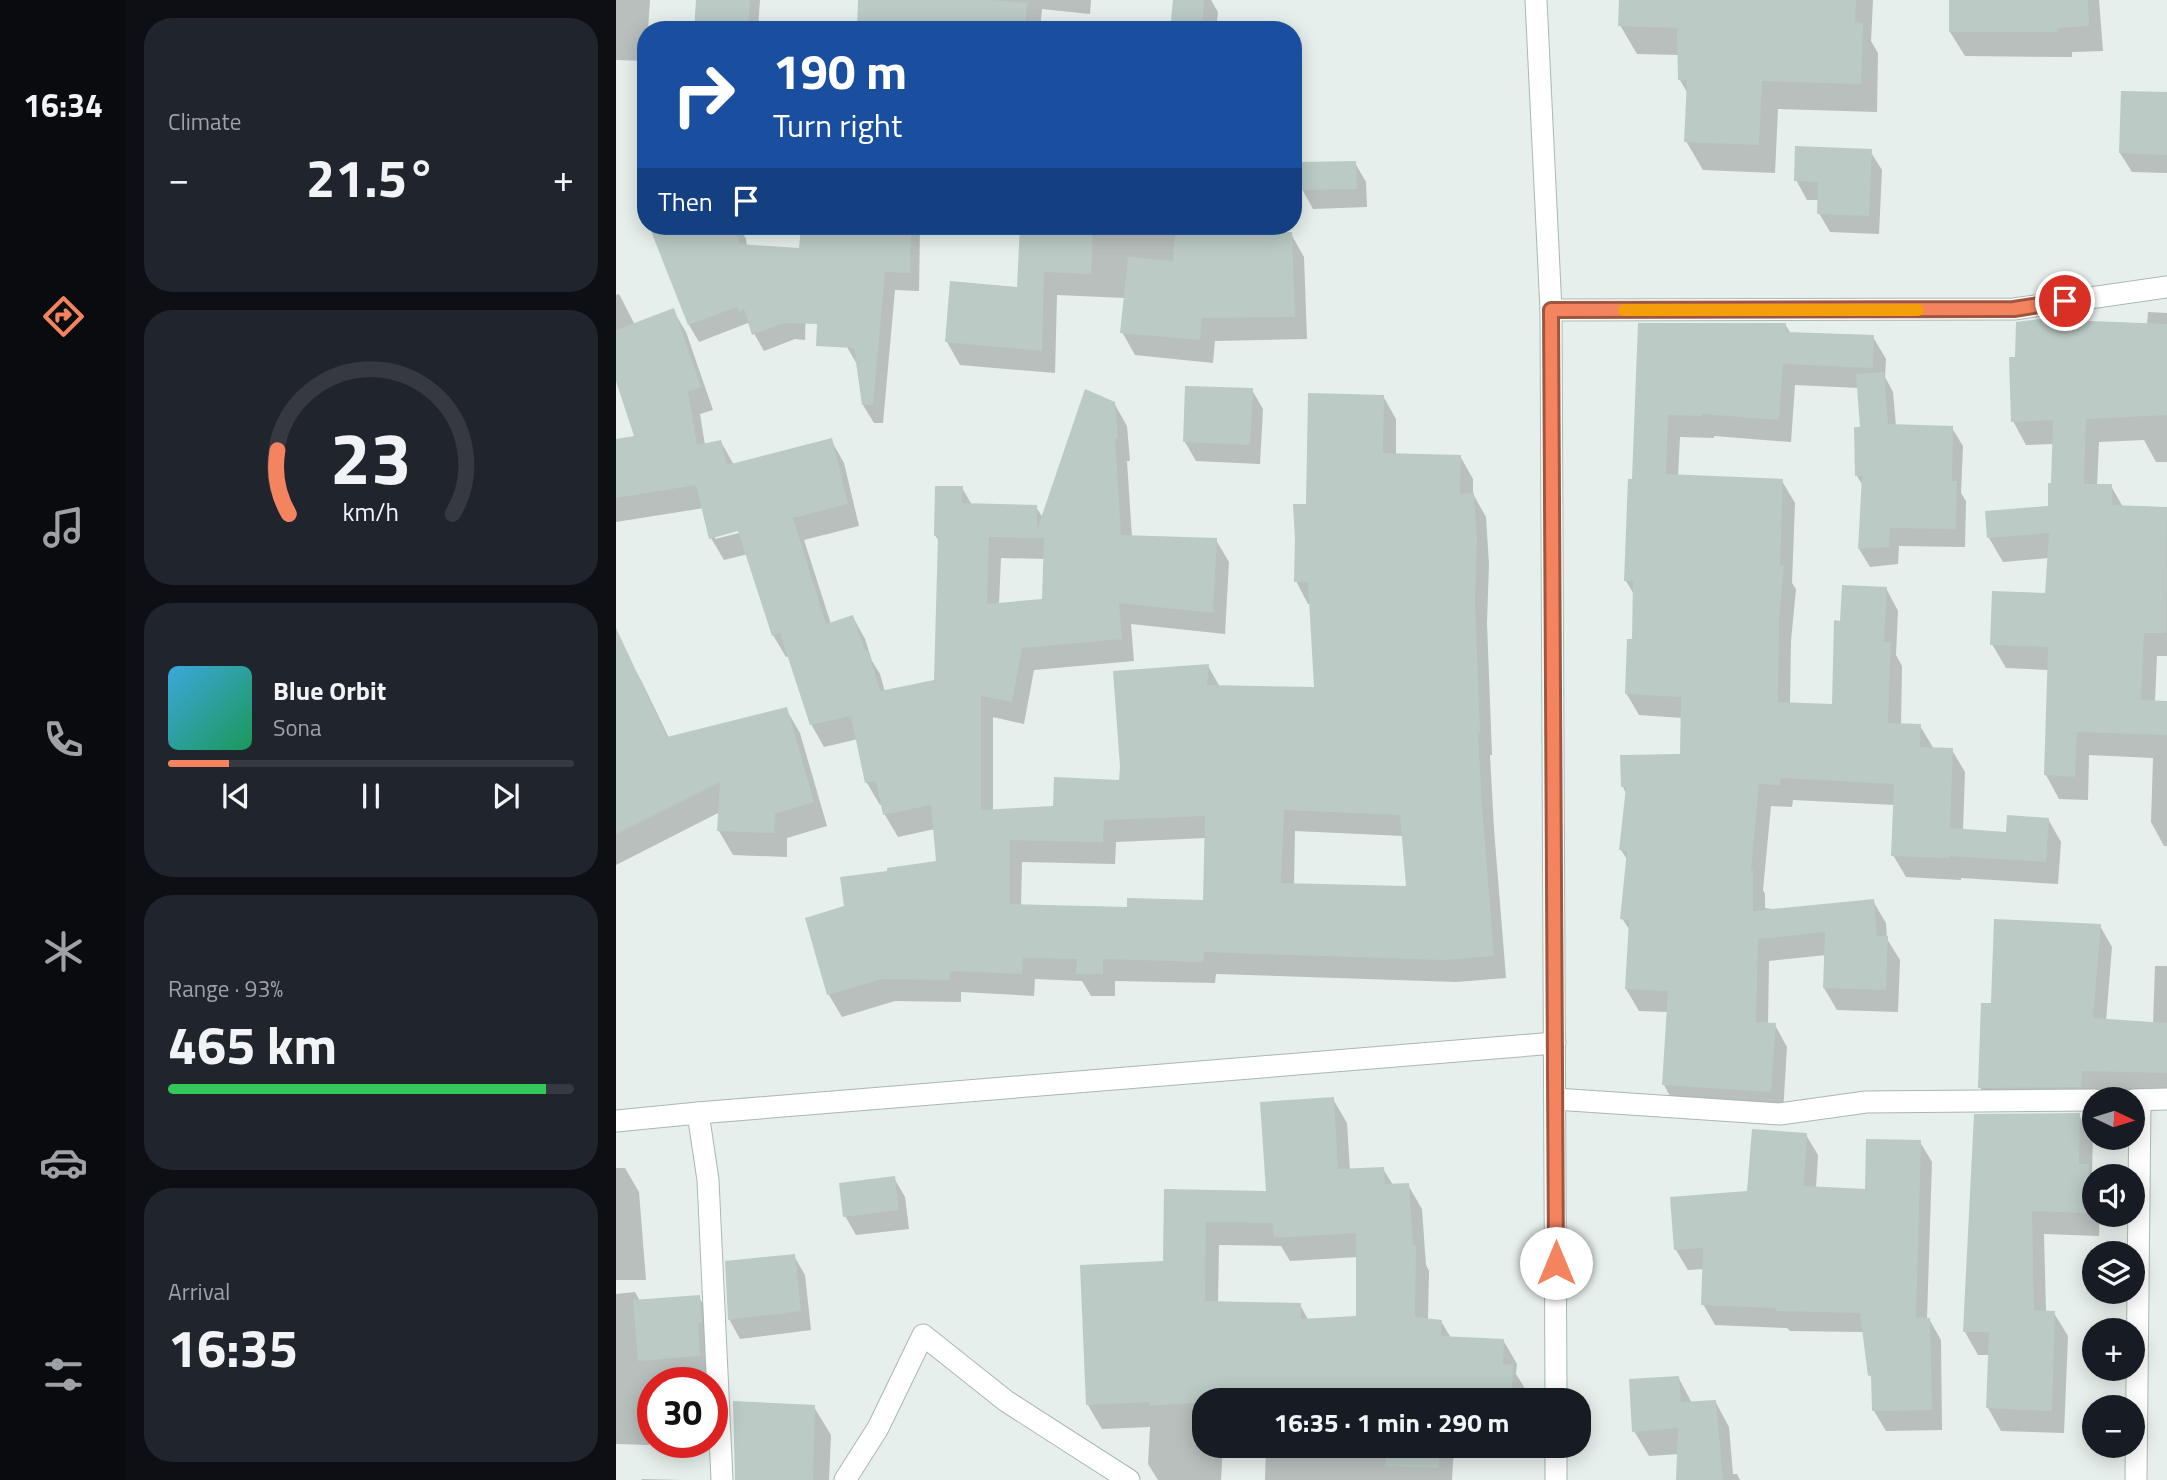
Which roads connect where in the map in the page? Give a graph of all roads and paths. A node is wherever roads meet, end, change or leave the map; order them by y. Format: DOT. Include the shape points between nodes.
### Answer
graph roads {
  1 [pos="1536,0"];
  2 [pos="2167,287"];
  3 [pos="1551,310"];
  4 [pos="1555,1043"];
  5 [pos="1555,1099"];
  6 [pos="2082,1100"];
  7 [pos="2146,1100"];
  8 [pos="2167,1100"];
  9 [pos="698,1113"];
  10 [pos="616,1122"];
  11 [pos="2136,1150"];
  12 [pos="1556,1388"];
  13 [pos="1556,1458"];
  14 [pos="722,1480"];
  15 [pos="845,1480"];
  16 [pos="1129,1480"];
  17 [pos="1556,1480"];
  18 [pos="2136,1480"];
  1 -- 3 [label="street"];
  2 -- 3 [label="street" via="2014,309"];
  3 -- 4 [label="street"];
  4 -- 5 [label="street"];
  4 -- 9 [label="street"];
  5 -- 6 [label="street" via="1780,1114 1866,1102"];
  5 -- 12 [label="street"];
  7 -- 8 [label="street"];
  9 -- 10 [label="street"];
  9 -- 14 [label="street" via="708,1180"];
  11 -- 18 [label="street"];
  13 -- 17 [label="street"];
  15 -- 16 [label="street" via="878,1428 923,1335 1006,1401"];
}
